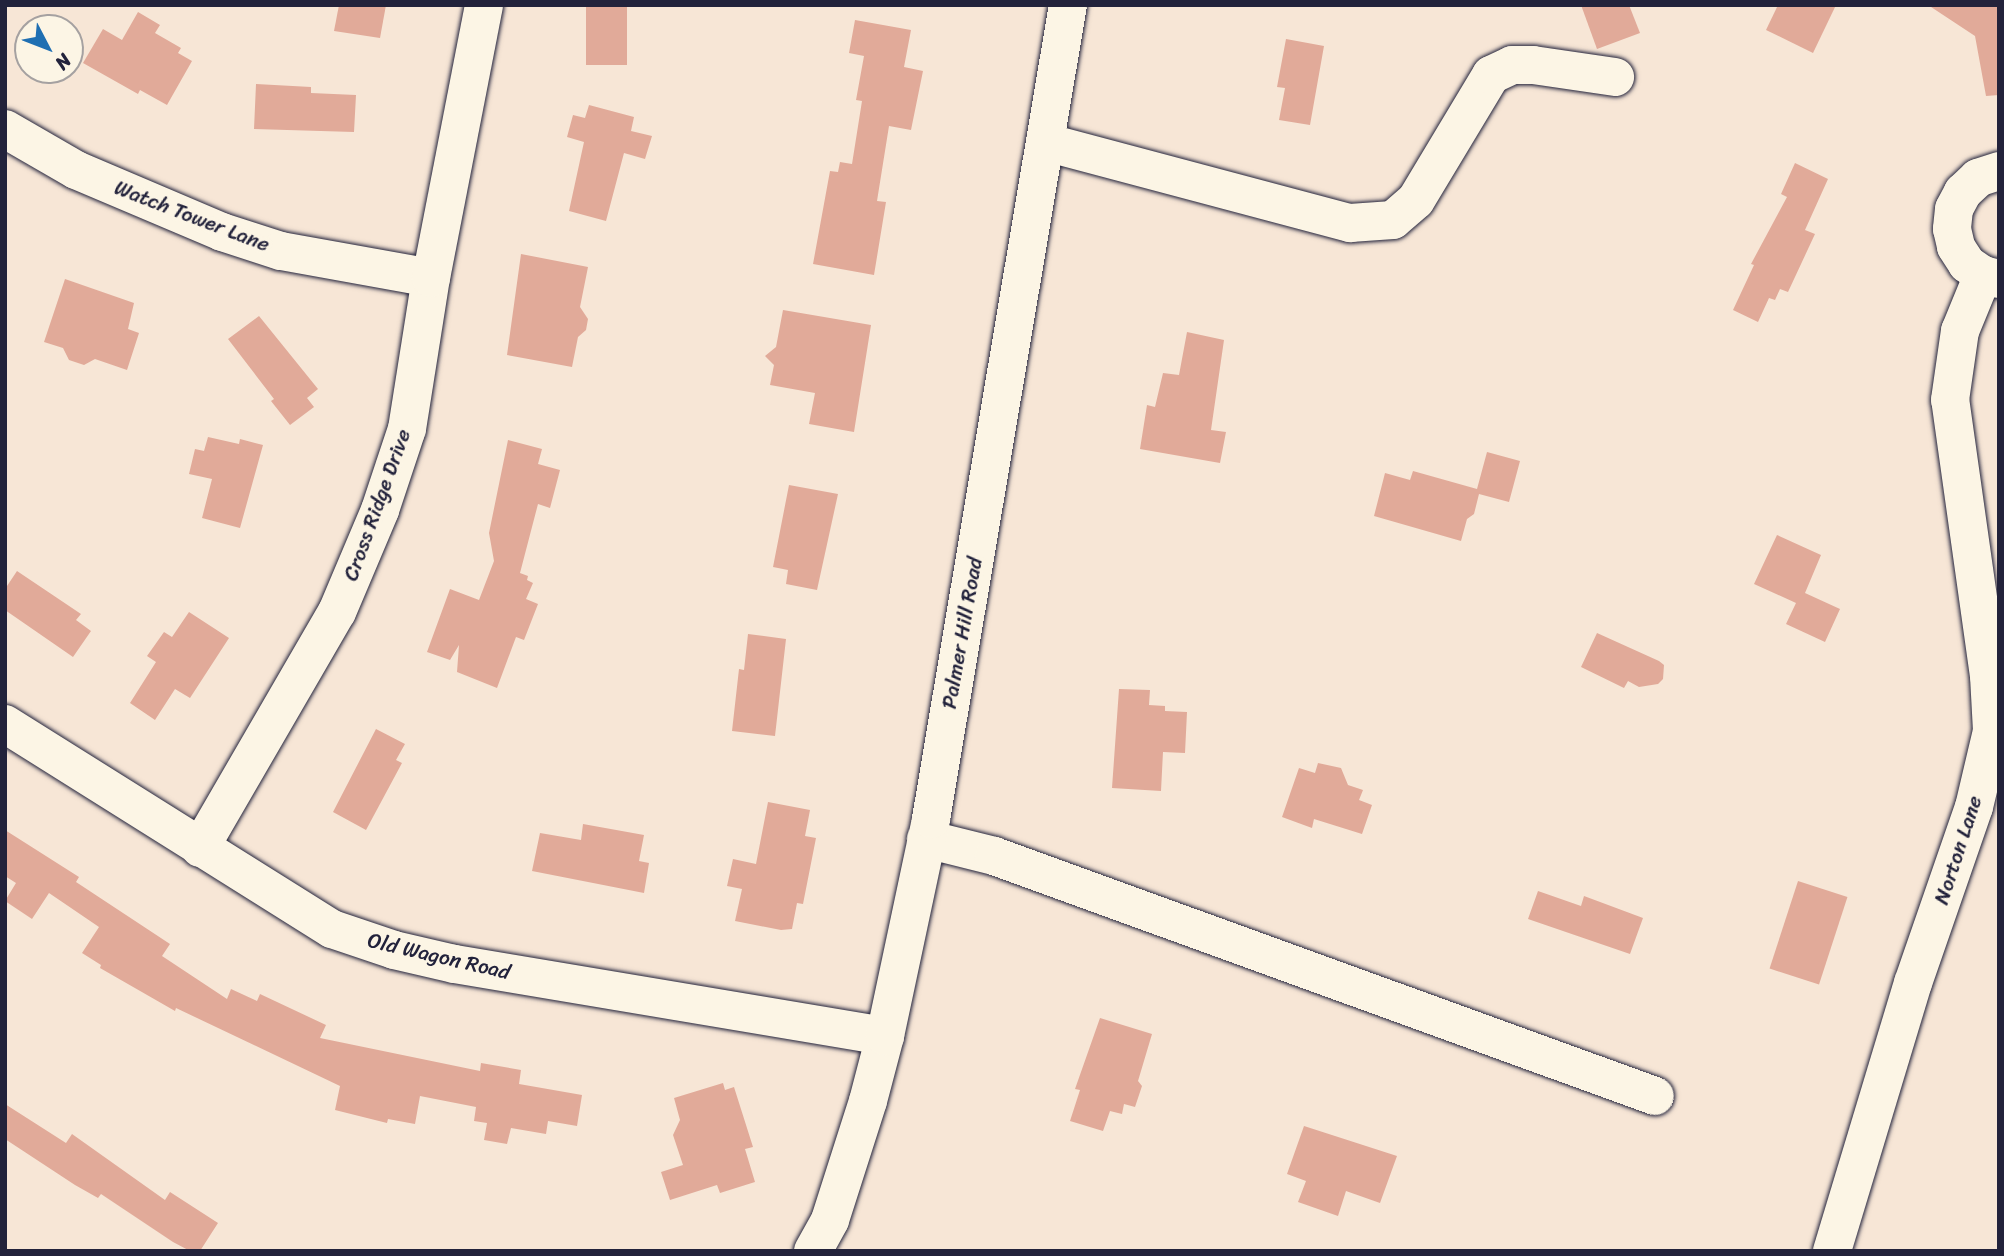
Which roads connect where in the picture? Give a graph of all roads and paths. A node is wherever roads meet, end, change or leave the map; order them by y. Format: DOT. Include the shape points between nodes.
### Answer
graph roads {
  1 [pos="484,5"];
  2 [pos="1068,5"];
  3 [pos="1615,77"];
  4 [pos="5,129"];
  5 [pos="1045,142"];
  6 [pos="1999,171"];
  7 [pos="1991,277"];
  8 [pos="431,278"];
  9 [pos="5,724"];
  10 [pos="926,839"];
  11 [pos="200,848"];
  12 [pos="886,1036"];
  13 [pos="1655,1096"];
  14 [pos="813,1251"];
  15 [pos="1832,1251"];
  1 -- 8 [label="street, Cross Ridge Drive"];
  2 -- 5 [label="street, Palmer Hill Road"];
  3 -- 5 [label="street" via="1533,65 1512,65 1491,75 1416,200 1393,220 1350,223"];
  4 -- 8 [label="street, Watch Tower Lane" via="76,170 222,232 281,251"];
  5 -- 10 [label="street, Palmer Hill Road"];
  6 -- 7 [label="street, Norton Lane" via="1970,184 1952,219 1956,247 1967,264"];
  7 -- 15 [label="street, Norton Lane" via="1960,331 1950,400 1989,676 1992,731 1974,807 1913,983"];
  8 -- 11 [label="street, Cross Ridge Drive" via="407,429 380,510 337,612"];
  9 -- 11 [label="street, Old Wagon Road"];
  10 -- 12 [label="street, Palmer Hill Road"];
  10 -- 13 [label="street" via="994,856"];
  11 -- 12 [label="street, Old Wagon Road" via="331,929 394,950"];
  12 -- 14 [label="street, Palmer Hill Road" via="852,1160"];
}
